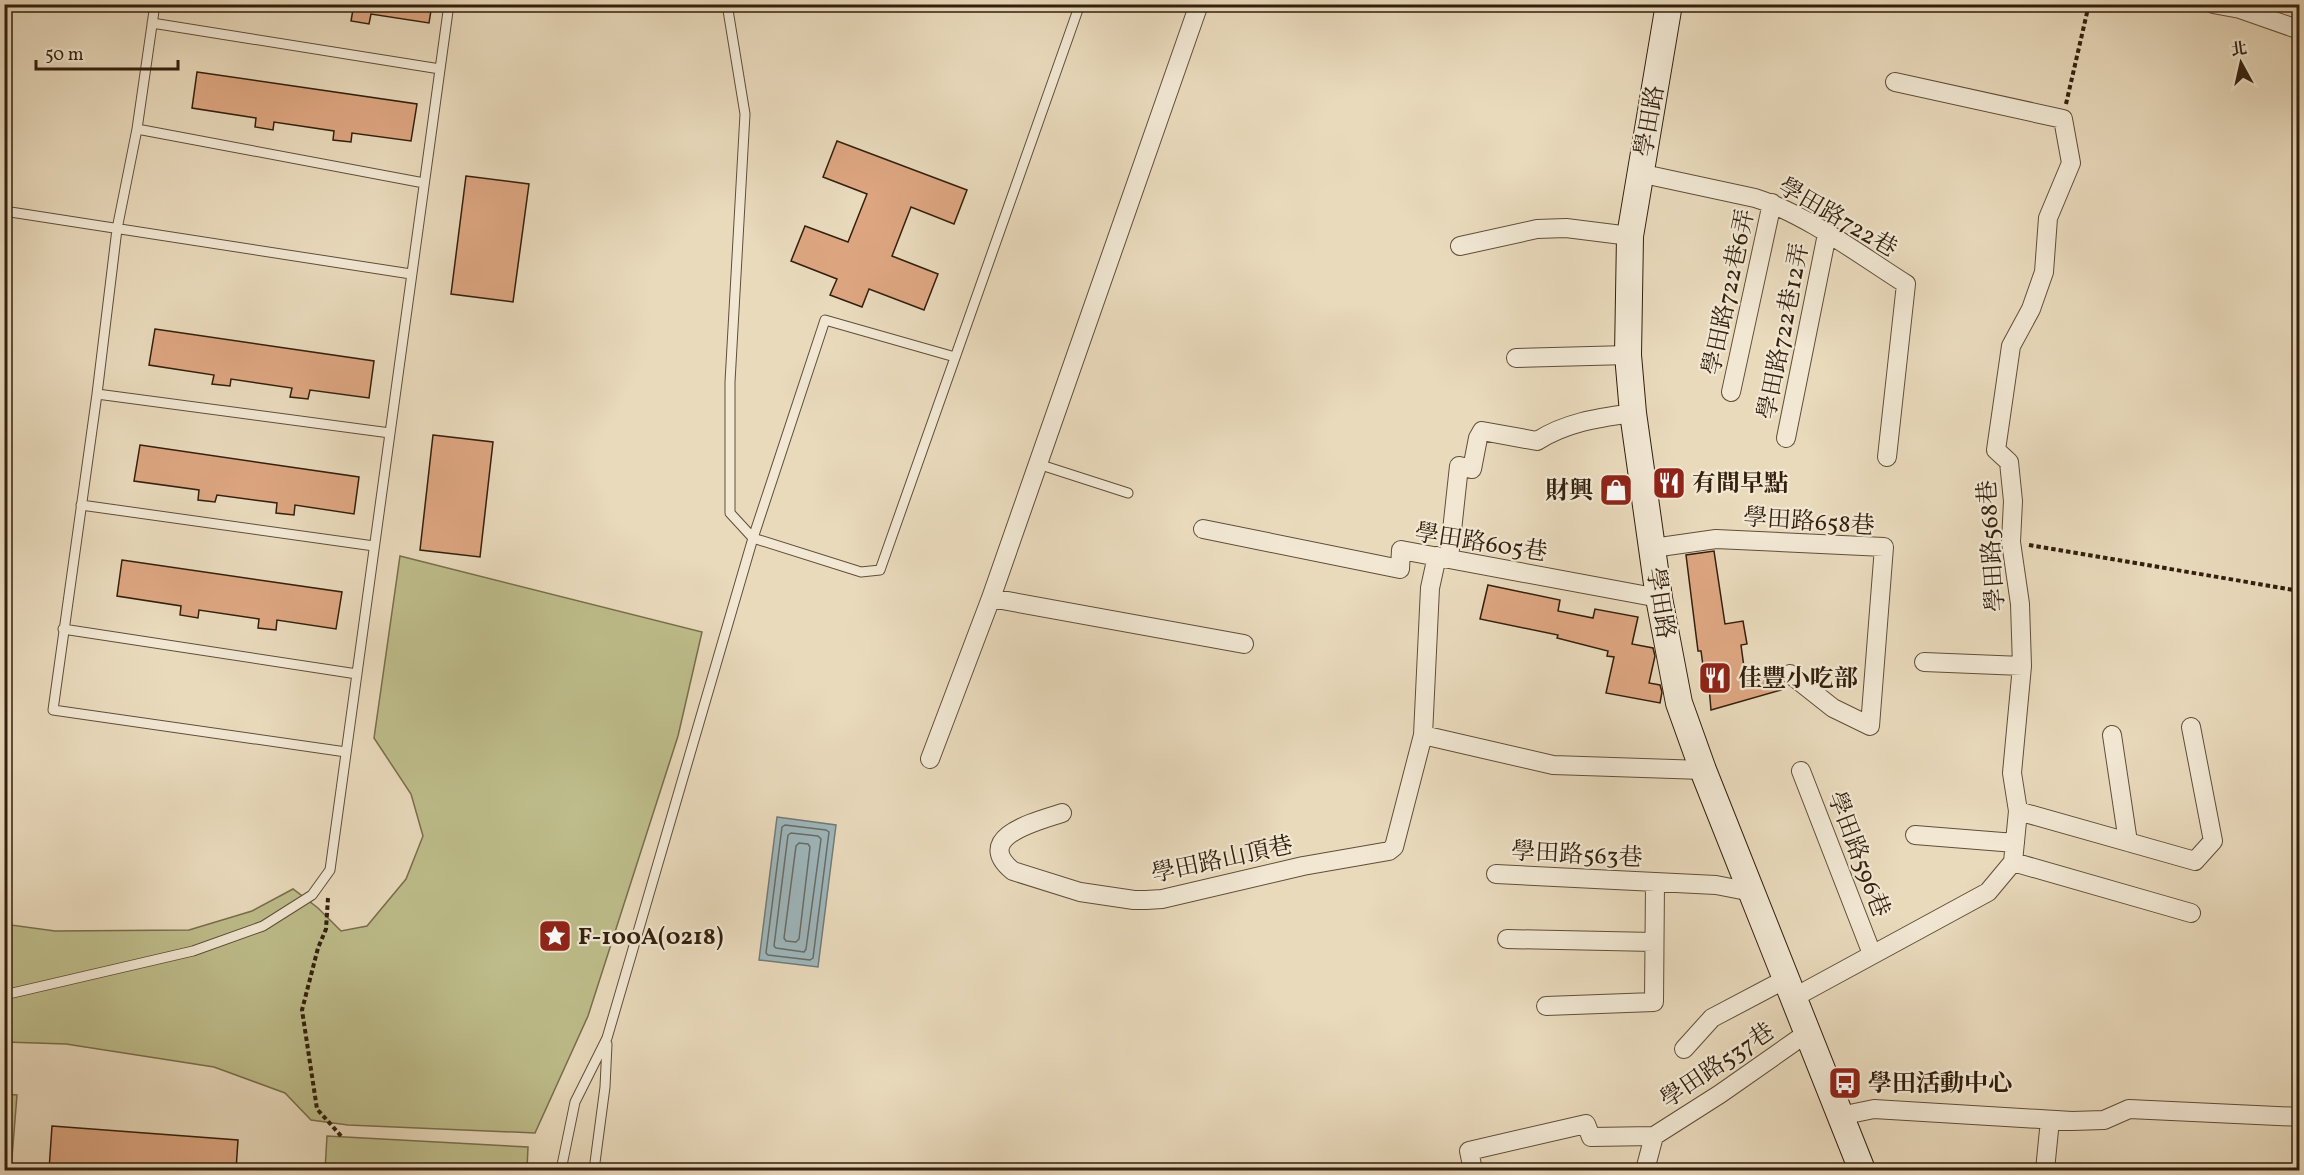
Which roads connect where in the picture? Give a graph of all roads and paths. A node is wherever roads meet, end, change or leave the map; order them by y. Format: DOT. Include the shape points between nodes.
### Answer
graph roads {
  1 [pos="155,4"];
  2 [pos="448,4"];
  3 [pos="727,4"];
  4 [pos="1080,4"];
  5 [pos="1199,4"];
  6 [pos="1669,4"];
  7 [pos="2089,4"];
  8 [pos="2213,4"];
  9 [pos="152,23"];
  10 [pos="2300,30"];
  11 [pos="440,69"];
  12 [pos="1895,81"];
  13 [pos="2063,119"];
  14 [pos="137,129"];
  15 [pos="1640,173"];
  16 [pos="424,183"];
  17 [pos="1772,203"];
  18 [pos="4,211"];
  19 [pos="117,229"];
  20 [pos="1827,234"];
  21 [pos="1630,236"];
  22 [pos="1460,246"];
  23 [pos="411,274"];
  24 [pos="1628,355"];
  25 [pos="955,357"];
  26 [pos="1515,358"];
  27 [pos="1731,392"];
  28 [pos="98,394"];
  29 [pos="1633,413"];
  30 [pos="390,433"];
  31 [pos="1786,438"];
  32 [pos="1887,457"];
  33 [pos="1038,464"];
  34 [pos="1128,493"];
  35 [pos="81,505"];
  36 [pos="1203,529"];
  37 [pos="753,538"];
  38 [pos="2011,542"];
  39 [pos="374,546"];
  40 [pos="1653,548"];
  41 [pos="1443,557"];
  42 [pos="2300,591"];
  43 [pos="991,598"];
  44 [pos="1659,598"];
  45 [pos="63,628"];
  46 [pos="1244,644"];
  47 [pos="1924,662"];
  48 [pos="2022,666"];
  49 [pos="357,674"];
  50 [pos="1790,674"];
  51 [pos="2190,727"];
  52 [pos="1423,735"];
  53 [pos="2112,735"];
  54 [pos="346,752"];
  55 [pos="930,759"];
  56 [pos="1704,770"];
  57 [pos="1801,771"];
  58 [pos="2018,811"];
  59 [pos="1062,813"];
  60 [pos="1915,835"];
  61 [pos="2128,842"];
  62 [pos="2015,843"];
  63 [pos="2013,862"];
  64 [pos="330,870"];
  65 [pos="1496,874"];
  66 [pos="1655,883"];
  67 [pos="1752,892"];
  68 [pos="2191,913"];
  69 [pos="1507,939"];
  70 [pos="1654,942"];
  71 [pos="1872,954"];
  72 [pos="1789,988"];
  73 [pos="4,995"];
  74 [pos="1546,1006"];
  75 [pos="1807,1033"];
  76 [pos="607,1038"];
  77 [pos="1684,1050"];
  78 [pos="1840,1116"];
  79 [pos="2300,1117"];
  80 [pos="2050,1120"];
  81 [pos="1654,1136"];
  82 [pos="342,1137"];
  83 [pos="561,1170"];
  84 [pos="594,1170"];
  85 [pos="1473,1170"];
  86 [pos="1644,1170"];
  87 [pos="1862,1170"];
  88 [pos="2045,1170"];
  1 -- 9 [label="lane"];
  2 -- 11 [label="lane"];
  3 -- 37 [label="lane" via="745,114 730,382 730,513"];
  4 -- 25 [label="lane"];
  5 -- 33 [label="street"];
  6 -- 15 [label="main road, 學田路"];
  7 -- 13 [label="path"];
  8 -- 10 [label="street"];
  9 -- 11 [label="lane"];
  9 -- 14 [label="lane"];
  11 -- 16 [label="lane"];
  12 -- 13 [label="street"];
  13 -- 38 [label="street, 學田路568巷" via="2072,163 2048,218 2044,272 2031,309 2011,346 1996,450 2009,462 2013,501"];
  14 -- 16 [label="lane"];
  14 -- 19 [label="lane"];
  15 -- 17 [label="street, 學田路722巷"];
  15 -- 21 [label="main road, 學田路"];
  16 -- 23 [label="lane"];
  17 -- 20 [label="street, 學田路722巷"];
  17 -- 27 [label="street, 學田路722巷6弄"];
  18 -- 19 [label="lane"];
  19 -- 23 [label="lane"];
  19 -- 28 [label="lane"];
  20 -- 31 [label="street, 學田路722巷12弄"];
  20 -- 32 [label="street, 學田路722巷" via="1906,284"];
  21 -- 22 [label="street" via="1566,228 1537,229"];
  21 -- 24 [label="main road, 學田路"];
  23 -- 30 [label="lane"];
  24 -- 26 [label="street"];
  24 -- 29 [label="main road, 學田路"];
  25 -- 37 [label="lane" via="880,570 861,572"];
  25 -- 37 [label="lane" via="825,320"];
  28 -- 30 [label="lane"];
  28 -- 35 [label="lane"];
  29 -- 40 [label="main road, 學田路"];
  29 -- 41 [label="street, 學田路山頂巷" via="1589,419 1555,429 1537,441 1482,431 1472,469 1459,465"];
  30 -- 39 [label="lane"];
  33 -- 34 [label="lane"];
  33 -- 43 [label="street"];
  35 -- 39 [label="lane"];
  35 -- 45 [label="lane"];
  36 -- 41 [label="street, 學田路605巷" via="1400,569 1401,550"];
  37 -- 76 [label="lane"];
  38 -- 42 [label="path"];
  38 -- 48 [label="street, 學田路568巷" via="2020,604"];
  39 -- 49 [label="lane"];
  40 -- 44 [label="main road, 學田路"];
  40 -- 50 [label="street, 學田路658巷" via="1716,539 1884,547 1870,726 1833,708"];
  41 -- 44 [label="street, 學田路605巷"];
  41 -- 52 [label="street, 學田路山頂巷" via="1430,588"];
  43 -- 46 [label="street"];
  43 -- 55 [label="street"];
  44 -- 56 [label="main road, 學田路" via="1679,703"];
  45 -- 49 [label="lane"];
  45 -- 54 [label="lane" via="53,710"];
  47 -- 48 [label="street"];
  48 -- 58 [label="street, 學田路568巷" via="2012,773"];
  49 -- 54 [label="lane"];
  51 -- 61 [label="street" via="2213,841 2195,861"];
  52 -- 56 [label="street" via="1553,765"];
  52 -- 59 [label="street, 學田路山頂巷" via="1394,847 1381,854 1303,866 1162,899 1134,900 1080,892 1012,872 1000,857 1002,841 1015,829"];
  53 -- 61 [label="street"];
  54 -- 64 [label="lane"];
  56 -- 67 [label="main road, 學田路"];
  57 -- 71 [label="street, 學田路596巷"];
  58 -- 61 [label="street"];
  58 -- 62 [label="street, 學田路568巷"];
  60 -- 62 [label="street"];
  62 -- 63 [label="street, 學田路568巷"];
  63 -- 68 [label="street"];
  63 -- 71 [label="street" via="1988,892"];
  64 -- 73 [label="lane" via="312,895 263,926 193,951"];
  64 -- 82 [label="path" via="326,929 302,1010 317,1109"];
  65 -- 66 [label="street, 學田路563巷"];
  66 -- 67 [label="street, 學田路563巷" via="1716,885"];
  66 -- 70 [label="street, 學田路563巷"];
  67 -- 72 [label="main road, 學田路"];
  69 -- 70 [label="street"];
  70 -- 74 [label="street, 學田路563巷" via="1654,1002"];
  71 -- 72 [label="street"];
  72 -- 75 [label="main road, 學田路"];
  72 -- 77 [label="street" via="1712,1018"];
  75 -- 78 [label="main road, 學田路"];
  75 -- 81 [label="street, 學田路537巷"];
  76 -- 83 [label="lane" via="575,1102"];
  76 -- 84 [label="lane"];
  78 -- 80 [label="street" via="1874,1109"];
  78 -- 87 [label="main road, 學田路"];
  79 -- 80 [label="street" via="2129,1110 2104,1120"];
  80 -- 88 [label="street"];
  81 -- 85 [label="street, 學田路537巷" via="1591,1137 1586,1124 1469,1150"];
  81 -- 86 [label="street, 學田路537巷"];
}
